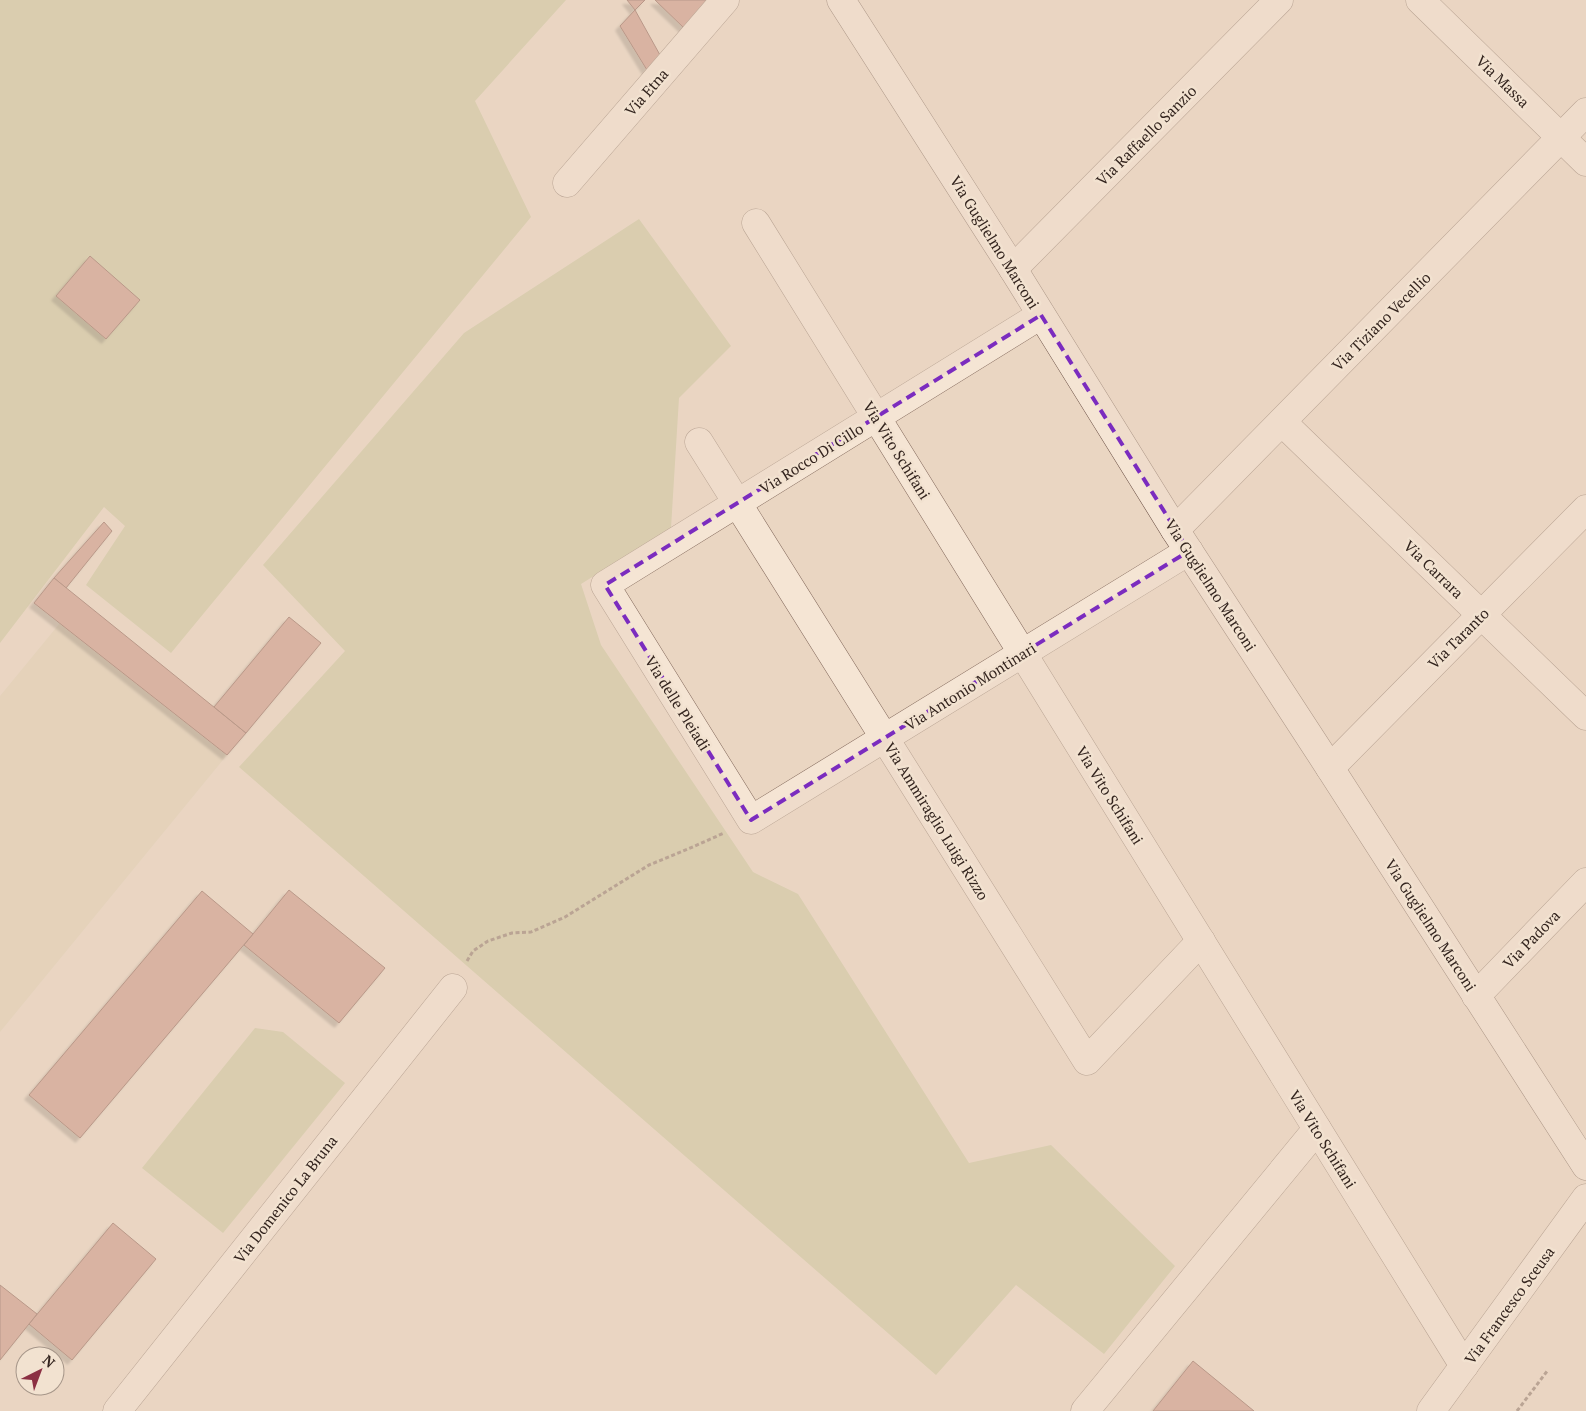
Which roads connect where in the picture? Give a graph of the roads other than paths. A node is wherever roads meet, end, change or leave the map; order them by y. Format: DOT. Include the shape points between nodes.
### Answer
graph roads {
  1 [pos="725,0"];
  2 [pos="841,0"];
  3 [pos="1279,0"];
  4 [pos="1420,0"];
  5 [pos="1586,112"];
  6 [pos="1561,138"];
  7 [pos="1586,162"];
  8 [pos="566,184"];
  9 [pos="756,223"];
  10 [pos="1013,269"];
  11 [pos="1041,315"];
  12 [pos="876,418"];
  13 [pos="1282,422"];
  14 [pos="699,442"];
  15 [pos="738,503"];
  16 [pos="1586,509"];
  17 [pos="1182,540"];
  18 [pos="605,585"];
  19 [pos="1482,615"];
  20 [pos="1022,653"];
  21 [pos="1586,716"];
  22 [pos="885,738"];
  23 [pos="1330,768"];
  24 [pos="751,820"];
  25 [pos="1586,882"];
  26 [pos="1201,941"];
  27 [pos="453,988"];
  28 [pos="1476,996"];
  29 [pos="1317,1129"];
  30 [pos="1586,1166"];
  31 [pos="1586,1198"];
  32 [pos="1464,1366"];
  33 [pos="117,1411"];
  34 [pos="1085,1411"];
  35 [pos="1431,1411"];
  1 -- 8 [label="street, Via Etna"];
  2 -- 10 [label="street, Via Guglielmo Marconi"];
  3 -- 10 [label="street, Via Raffaello Sanzio"];
  4 -- 6 [label="street, Via Massa"];
  5 -- 6 [label="street, Via Tiziano Vecellio"];
  6 -- 7 [label="street, Via Massa"];
  6 -- 13 [label="street, Via Tiziano Vecellio"];
  9 -- 12 [label="street, Via Vito Schifani"];
  10 -- 11 [label="street, Via Guglielmo Marconi"];
  11 -- 12 [label="street, Via Rocco Di Cillo"];
  11 -- 17 [label="street, Via Guglielmo Marconi"];
  12 -- 15 [label="street, Via Rocco Di Cillo"];
  12 -- 20 [label="street, Via Vito Schifani"];
  13 -- 17 [label="street, Via Tiziano Vecellio"];
  13 -- 19 [label="street, Via Carrara"];
  14 -- 15 [label="street, Via Ammiraglio Luigi Rizzo"];
  15 -- 18 [label="street, Via Rocco Di Cillo"];
  15 -- 22 [label="street, Via Ammiraglio Luigi Rizzo"];
  16 -- 19 [label="street, Via Taranto"];
  17 -- 20 [label="street, Via Antonio Montinari"];
  17 -- 23 [label="street, Via Guglielmo Marconi"];
  18 -- 24 [label="street, Via delle Pleiadi"];
  19 -- 21 [label="street, Via Carrara"];
  19 -- 23 [label="street, Via Taranto"];
  20 -- 22 [label="street, Via Antonio Montinari"];
  20 -- 26 [label="street, Via Vito Schifani"];
  22 -- 24 [label="street, Via Antonio Montinari"];
  22 -- 26 [label="street, Via Ammiraglio Luigi Rizzo" via="1087,1060"];
  23 -- 28 [label="street, Via Guglielmo Marconi"];
  25 -- 28 [label="street, Via Padova"];
  26 -- 29 [label="street, Via Vito Schifani"];
  27 -- 33 [label="street, Via Domenico La Bruna"];
  28 -- 30 [label="street, Via Guglielmo Marconi"];
  29 -- 32 [label="street, Via Vito Schifani"];
  29 -- 34 [label="street"];
  31 -- 32 [label="street, Via Francesco Sceusa"];
  32 -- 35 [label="street, Via Francesco Sceusa"];
}
